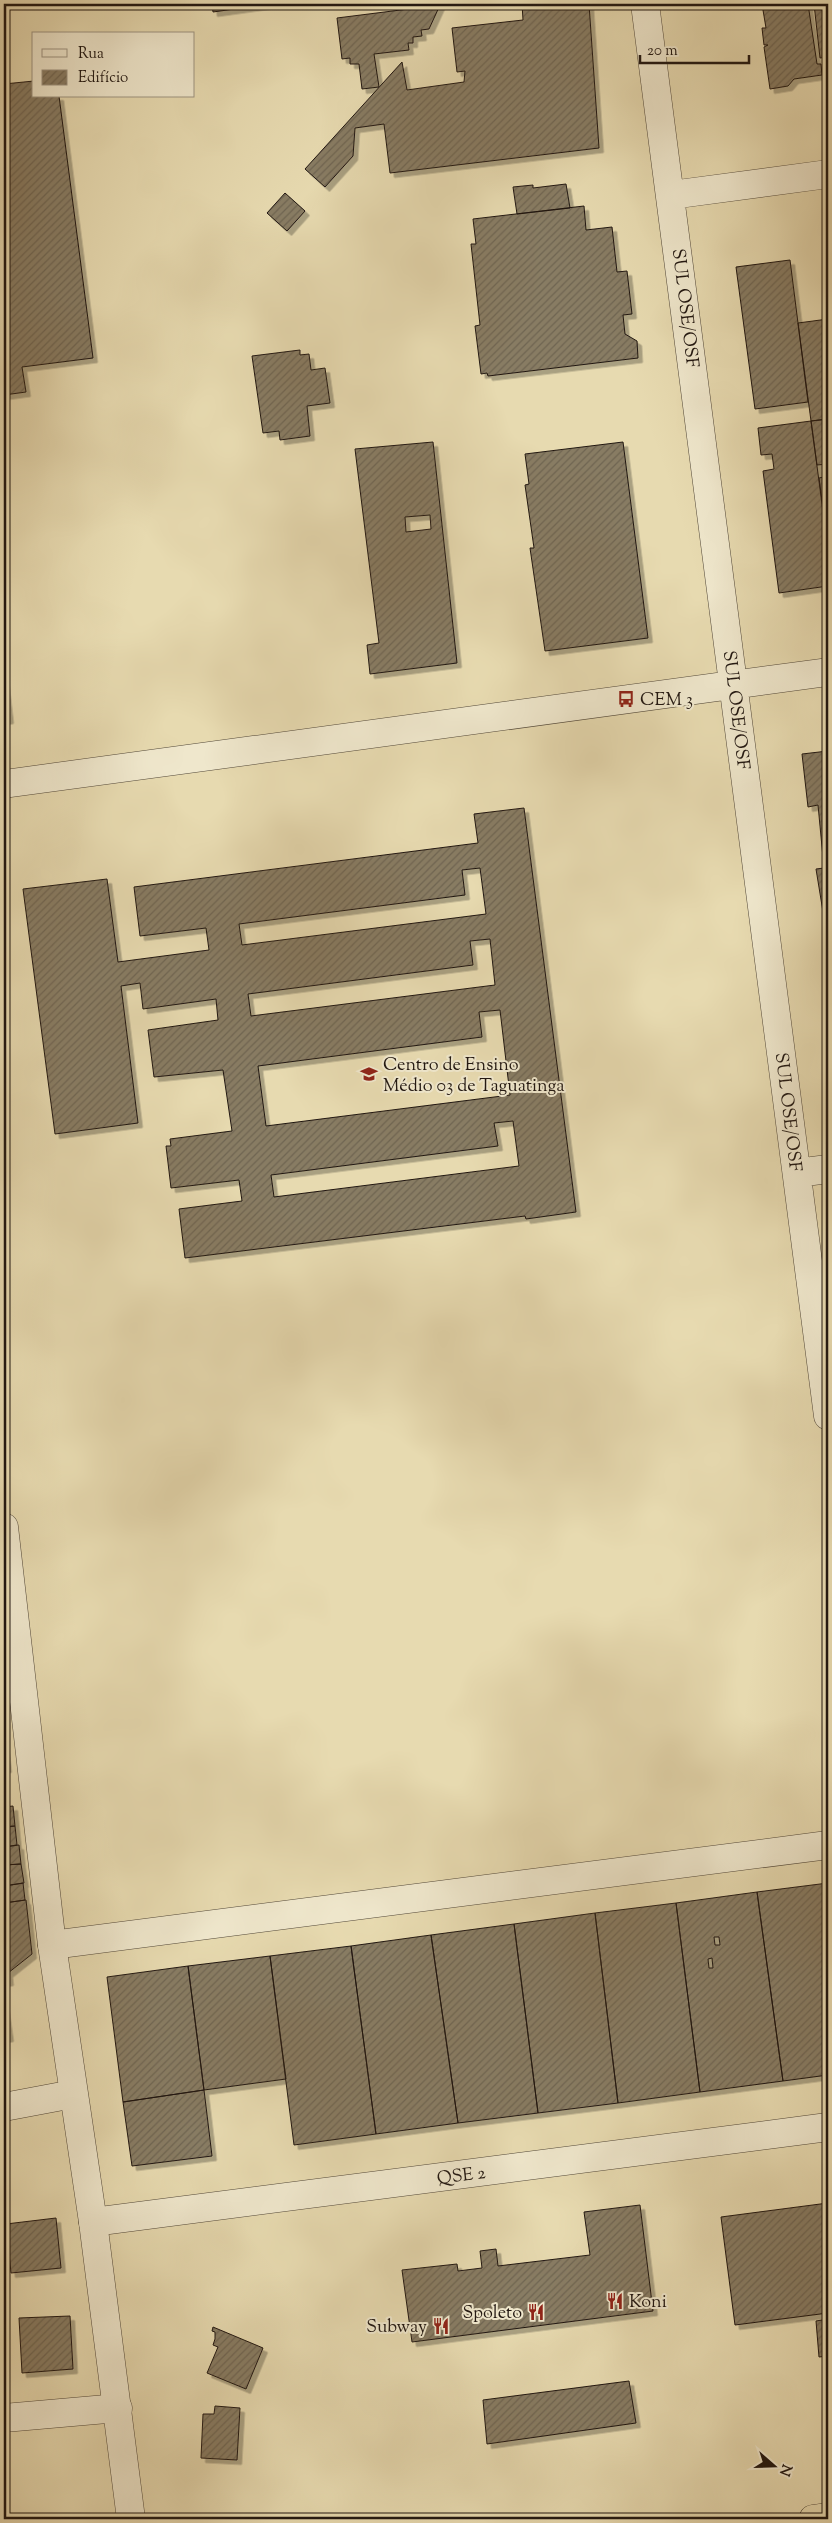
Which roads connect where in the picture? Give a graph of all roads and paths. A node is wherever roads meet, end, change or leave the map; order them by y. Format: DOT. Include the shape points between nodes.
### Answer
graph roads {
  1 [pos="645,4"];
  2 [pos="828,174"];
  3 [pos="671,195"];
  4 [pos="828,672"];
  5 [pos="734,684"];
  6 [pos="4,784"];
  7 [pos="828,1169"];
  8 [pos="797,1173"];
  9 [pos="828,1416"];
  10 [pos="4,1527"];
  11 [pos="828,1846"];
  12 [pos="52,1944"];
  13 [pos="73,2094"];
  14 [pos="4,2107"];
  15 [pos="828,2127"];
  16 [pos="93,2222"];
  17 [pos="118,2408"];
  18 [pos="4,2418"];
  19 [pos="828,2517"];
  20 [pos="131,2519"];
  21 [pos="813,2519"];
  1 -- 3 [label="street, SUL OSE/OSF"];
  2 -- 3 [label="street"];
  3 -- 5 [label="street, SUL OSE/OSF"];
  4 -- 5 [label="street"];
  5 -- 6 [label="street"];
  5 -- 8 [label="street, SUL OSE/OSF"];
  7 -- 8 [label="street"];
  8 -- 9 [label="street, SUL OSE/OSF"];
  10 -- 12 [label="street"];
  11 -- 12 [label="street"];
  12 -- 13 [label="street"];
  13 -- 14 [label="street"];
  13 -- 16 [label="street"];
  15 -- 16 [label="street, QSE 2"];
  16 -- 17 [label="street"];
  17 -- 18 [label="street"];
  17 -- 20 [label="street"];
  19 -- 21 [label="highway"];
}
